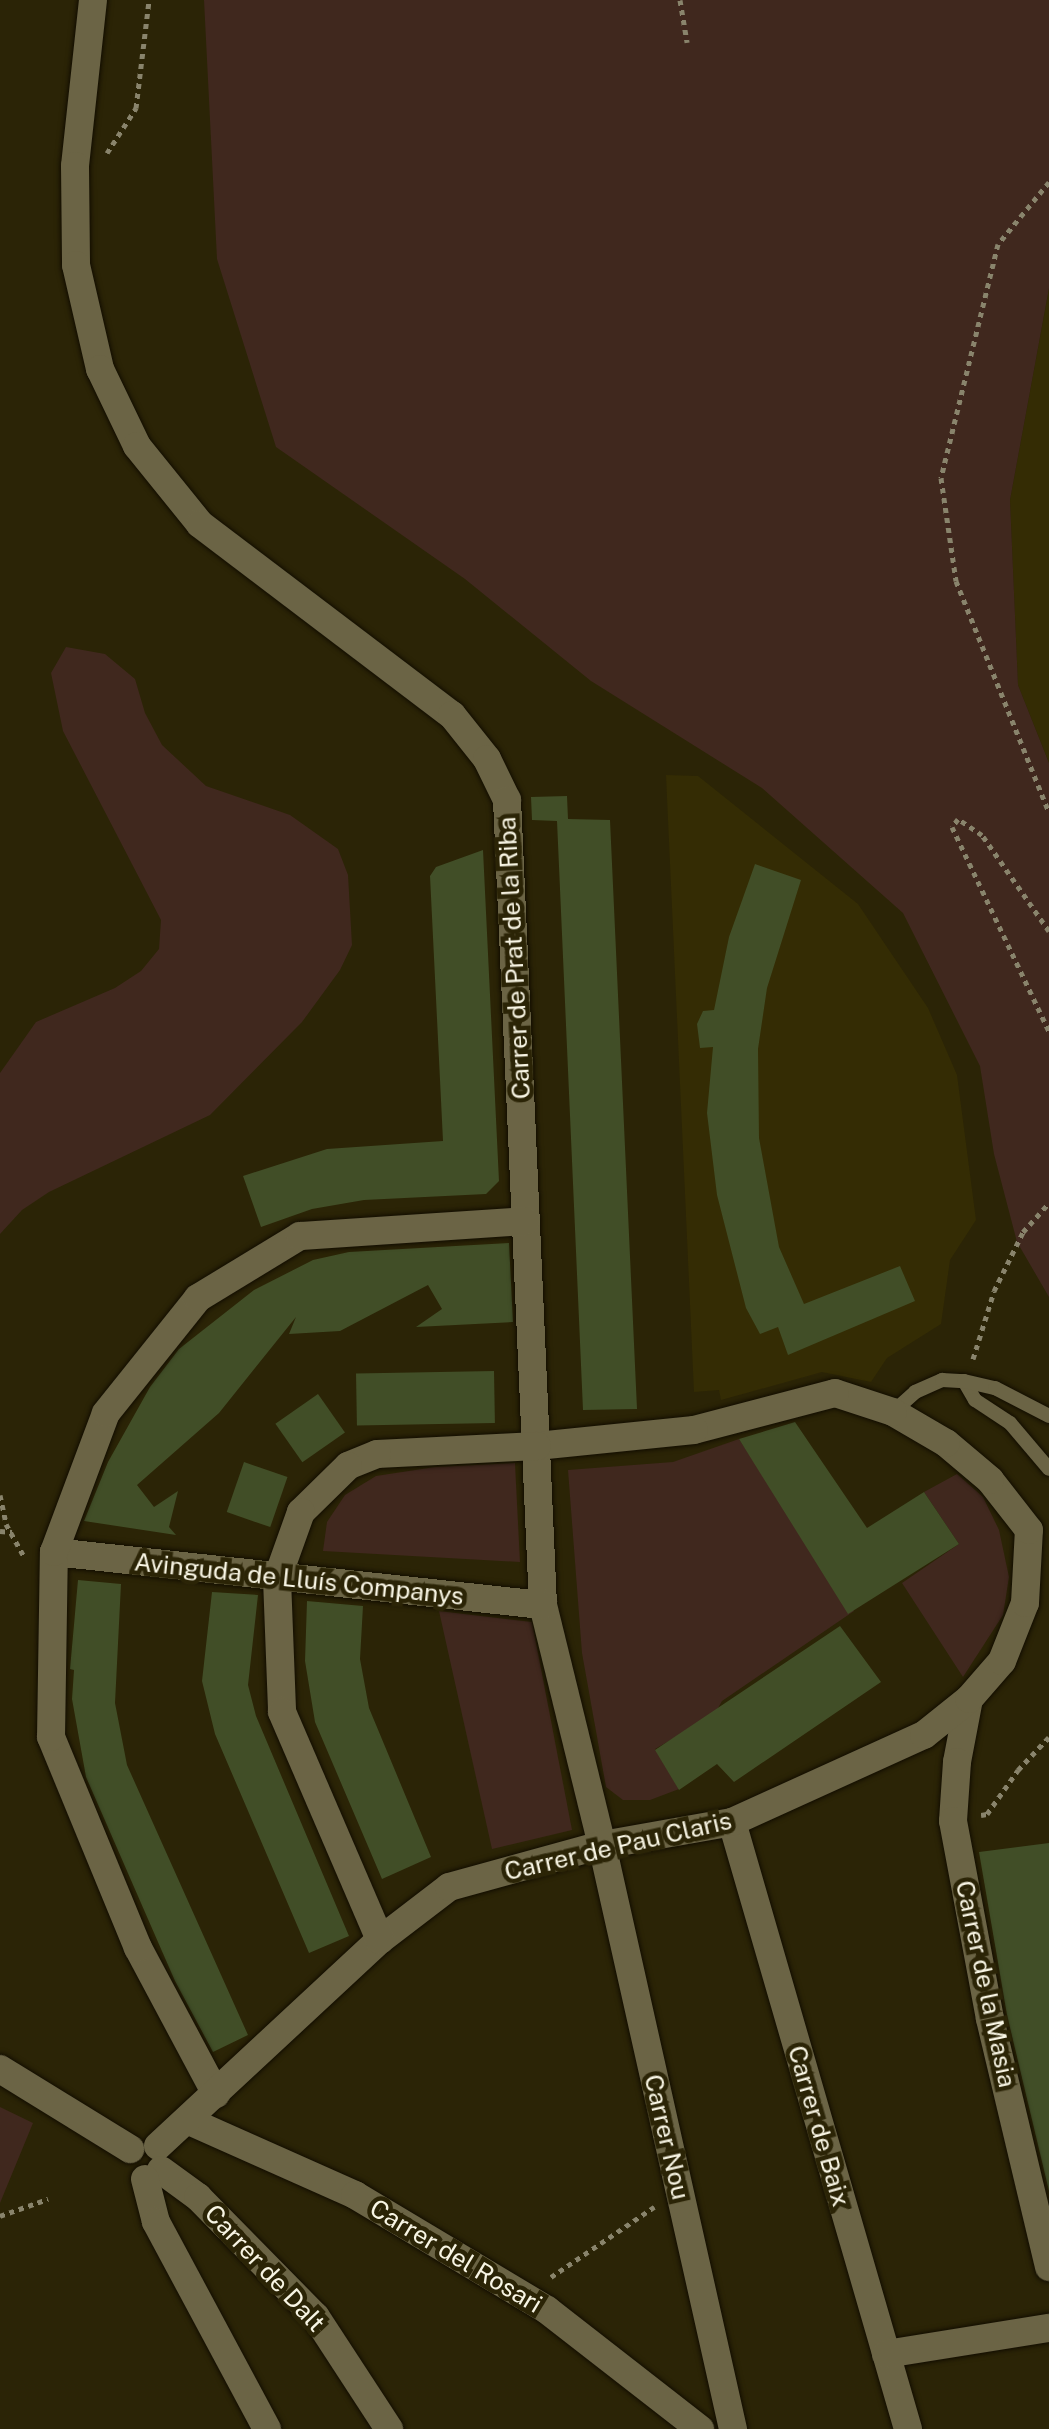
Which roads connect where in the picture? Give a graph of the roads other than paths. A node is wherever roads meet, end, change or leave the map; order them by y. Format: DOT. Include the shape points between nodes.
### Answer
graph roads {
  1 [pos="92,0"];
  2 [pos="526,1221"];
  3 [pos="964,1380"];
  4 [pos="893,1412"];
  5 [pos="1049,1416"];
  6 [pos="538,1446"];
  7 [pos="1049,1469"];
  8 [pos="1038,1549"];
  9 [pos="54,1552"];
  10 [pos="277,1579"];
  11 [pos="543,1605"];
  12 [pos="969,1699"];
  13 [pos="732,1822"];
  14 [pos="602,1845"];
  15 [pos="380,1940"];
  16 [pos="0,2069"];
  17 [pos="216,2094"];
  18 [pos="189,2120"];
  19 [pos="148,2161"];
  20 [pos="1049,2266"];
  21 [pos="1049,2328"];
  22 [pos="886,2354"];
  23 [pos="267,2429"];
  24 [pos="389,2429"];
  25 [pos="700,2429"];
  26 [pos="732,2429"];
  27 [pos="908,2429"];
  1 -- 2 [label="street, Carrer de Prat de la Riba" via="75,166 76,265 100,369 137,446 200,524 452,715 488,760 507,800"];
  2 -- 6 [label="street, Carrer de Prat de la Riba"];
  2 -- 9 [label="street" via="300,1236 198,1298 106,1413"];
  3 -- 4 [label="lane" via="942,1380 915,1392"];
  3 -- 5 [label="lane" via="996,1388"];
  3 -- 7 [label="lane" via="976,1400 1010,1423"];
  4 -- 6 [label="street" via="836,1392 694,1430"];
  4 -- 8 [label="street" via="946,1443 990,1480"];
  6 -- 10 [label="street" via="377,1454 348,1466 301,1512"];
  6 -- 11 [label="street, Carrer de Prat de la Riba"];
  8 -- 12 [label="street, Carrer de Pau Claris" via="1002,1661"];
  9 -- 10 [label="street, Avinguda de Lluís Companys"];
  9 -- 17 [label="street" via="52,1737 138,1948"];
  10 -- 11 [label="street, Avinguda de Lluís Companys"];
  10 -- 15 [label="street" via="282,1712"];
  11 -- 14 [label="street, Carrer de Prat de la Riba"];
  12 -- 13 [label="street, Carrer de Pau Claris" via="924,1736"];
  12 -- 20 [label="street, Carrer de la Masia" via="953,1821 990,2018"];
  13 -- 14 [label="street, Carrer de Pau Claris"];
  13 -- 22 [label="street, Carrer de Baix"];
  14 -- 15 [label="street, Carrer de Pau Claris" via="449,1887"];
  14 -- 26 [label="street, Carrer Nou"];
  15 -- 17 [label="street, Carrer de Pau Claris"];
  16 -- 19 [label="street, Carrer de Dalt"];
  17 -- 18 [label="street, Carrer de Pau Claris"];
  18 -- 19 [label="street, Carrer de Pau Claris"];
  18 -- 25 [label="street, Carrer del Rosari" via="354,2195 524,2296"];
  19 -- 23 [label="street" via="156,2222"];
  19 -- 24 [label="street, Carrer de Dalt" via="198,2196 316,2316"];
  21 -- 22 [label="street"];
  22 -- 27 [label="street, Carrer de Baix"];
}
